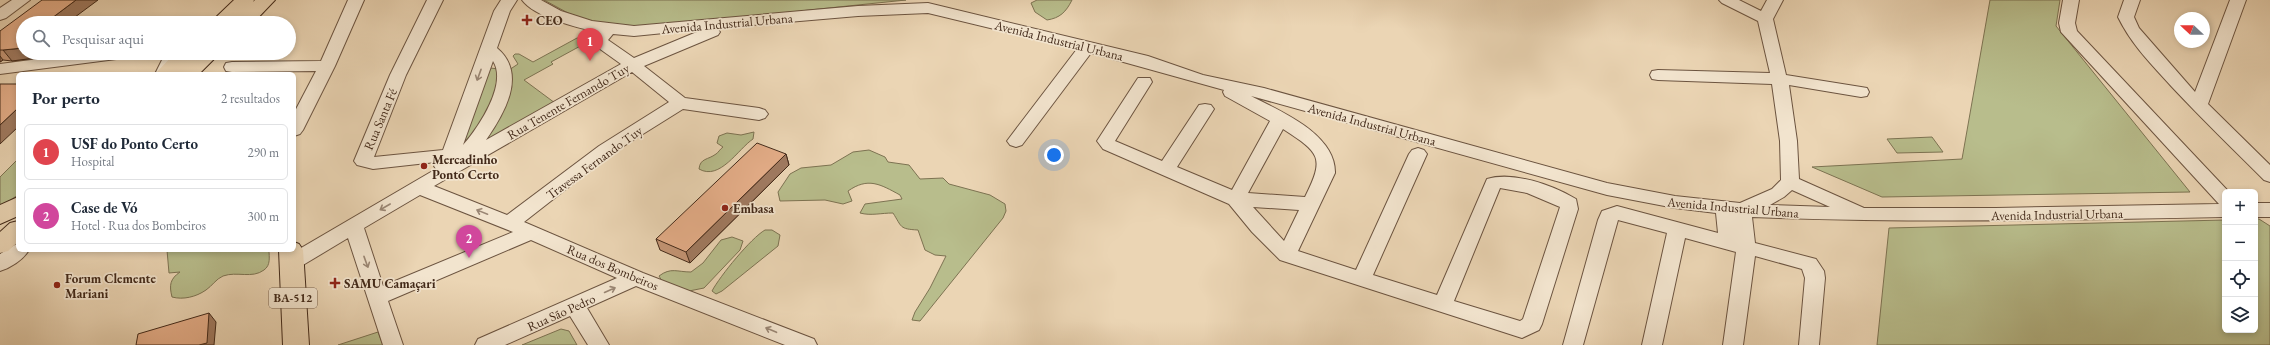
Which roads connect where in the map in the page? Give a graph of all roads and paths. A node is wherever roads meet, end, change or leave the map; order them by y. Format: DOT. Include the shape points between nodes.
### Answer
graph roads {
  1 [pos="22,0"];
  2 [pos="239,0"];
  3 [pos="245,0"];
  4 [pos="266,0"];
  5 [pos="356,0"];
  6 [pos="435,0"];
  7 [pos="510,0"];
  8 [pos="530,0"];
  9 [pos="1727,0"];
  10 [pos="1775,0"];
  11 [pos="2072,0"];
  12 [pos="2132,0"];
  13 [pos="2238,0"];
  14 [pos="0,15"];
  15 [pos="222,16"];
  16 [pos="228,16"];
  17 [pos="249,16"];
  18 [pos="1765,19"];
  19 [pos="608,30"];
  20 [pos="679,34"];
  21 [pos="1087,47"];
  22 [pos="489,49"];
  23 [pos="70,60"];
  24 [pos="180,60"];
  25 [pos="632,64"];
  26 [pos="327,66"];
  27 [pos="232,67"];
  28 [pos="0,69"];
  29 [pos="166,72"];
  30 [pos="1658,74"];
  31 [pos="2174,78"];
  32 [pos="1781,79"];
  33 [pos="1144,82"];
  34 [pos="2206,85"];
  35 [pos="1861,92"];
  36 [pos="1249,96"];
  37 [pos="680,103"];
  38 [pos="2199,104"];
  39 [pos="1205,109"];
  40 [pos="760,114"];
  41 [pos="1280,119"];
  42 [pos="296,126"];
  43 [pos="1016,141"];
  44 [pos="1418,154"];
  45 [pos="448,155"];
  46 [pos="1166,169"];
  47 [pos="440,174"];
  48 [pos="2270,176"];
  49 [pos="419,187"];
  50 [pos="1784,188"];
  51 [pos="1816,193"];
  52 [pos="1236,199"];
  53 [pos="2222,202"];
  54 [pos="1311,204"];
  55 [pos="2222,204"];
  56 [pos="16,206"];
  57 [pos="1733,209"];
  58 [pos="1795,212"];
  59 [pos="1816,214"];
  60 [pos="1864,215"];
  61 [pos="0,216"];
  62 [pos="510,223"];
  63 [pos="353,226"];
  64 [pos="1678,228"];
  65 [pos="16,231"];
  66 [pos="531,232"];
  67 [pos="0,245"];
  68 [pos="1737,245"];
  69 [pos="16,252"];
  70 [pos="1287,255"];
  71 [pos="291,257"];
  72 [pos="0,264"];
  73 [pos="636,278"];
  74 [pos="1362,279"];
  75 [pos="378,297"];
  76 [pos="1443,304"];
  77 [pos="574,306"];
  78 [pos="296,345"];
  79 [pos="393,345"];
  80 [pos="485,345"];
  81 [pos="599,345"];
  82 [pos="807,345"];
  83 [pos="1573,345"];
  84 [pos="1652,345"];
  85 [pos="1733,345"];
  86 [pos="1809,345"];
  1 -- 14 [label="street"];
  2 -- 15 [label="main road"];
  3 -- 16 [label="main road"];
  4 -- 17 [label="main road"];
  5 -- 26 [label="street"];
  6 -- 45 [label="street, Rua Santa Fé" via="398,75 363,161 373,163"];
  7 -- 22 [label="street" via="502,12"];
  8 -- 19 [label="street, Avenida Industrial Urbana" via="578,24"];
  9 -- 18 [label="street"];
  10 -- 18 [label="street"];
  11 -- 53 [label="street" via="2067,23 2069,32"];
  12 -- 31 [label="street" via="2126,17 2130,29"];
  13 -- 34 [label="street"];
  18 -- 32 [label="street"];
  19 -- 20 [label="street, Avenida Industrial Urbana"];
  19 -- 25 [label="street" via="599,41"];
  20 -- 21 [label="street, Avenida Industrial Urbana" via="747,21 858,11 928,8"];
  20 -- 25 [label="street, Rua Tenente Fernando Tuy"];
  21 -- 36 [label="street, Avenida Industrial Urbana" via="1142,60 1211,81"];
  21 -- 43 [label="street"];
  22 -- 45 [label="street, one-way" via="457,139"];
  22 -- 47 [label="street" via="502,64 505,80 497,107 468,150"];
  23 -- 28 [label="street"];
  24 -- 29 [label="main road"];
  25 -- 37 [label="street"];
  25 -- 47 [label="street, Rua Tenente Fernando Tuy"];
  26 -- 27 [label="street"];
  26 -- 42 [label="street"];
  30 -- 32 [label="street"];
  31 -- 34 [label="street"];
  31 -- 38 [label="street"];
  32 -- 35 [label="street"];
  32 -- 50 [label="street" via="1790,156"];
  33 -- 46 [label="street" via="1106,141 1109,145"];
  34 -- 38 [label="street"];
  36 -- 41 [label="street"];
  36 -- 57 [label="street, Avenida Industrial Urbana" via="1607,189 1675,202"];
  37 -- 40 [label="street"];
  37 -- 62 [label="street, Travessa Fernando Tuy" via="605,150"];
  38 -- 48 [label="street"];
  39 -- 46 [label="street"];
  41 -- 52 [label="street"];
  41 -- 54 [label="street" via="1306,137 1327,161 1326,173"];
  44 -- 74 [label="street"];
  45 -- 47 [label="street"];
  46 -- 52 [label="street"];
  47 -- 49 [label="street, Rua Tenente Fernando Tuy"];
  62 -- 49 [label="street, Rua dos Bombeiros, one-way"];
  49 -- 63 [label="street, Rua Tenente Fernando Tuy, one-way"];
  50 -- 51 [label="street"];
  50 -- 57 [label="street"];
  50 -- 58 [label="street" via="1781,203"];
  51 -- 59 [label="street" via="1823,205 1822,210"];
  51 -- 60 [label="street"];
  52 -- 54 [label="street"];
  52 -- 70 [label="street"];
  54 -- 70 [label="street"];
  55 -- 60 [label="street, Avenida Industrial Urbana" via="1996,215"];
  56 -- 61 [label="main road"];
  57 -- 58 [label="street, Avenida Industrial Urbana"];
  57 -- 68 [label="street"];
  58 -- 59 [label="street, Avenida Industrial Urbana"];
  59 -- 60 [label="street, Avenida Industrial Urbana"];
  62 -- 66 [label="street, Rua dos Bombeiros"];
  63 -- 71 [label="street, Rua Tenente Fernando Tuy"];
  63 -- 75 [label="street, one-way"];
  64 -- 68 [label="street"];
  64 -- 83 [label="street" via="1617,213 1609,216"];
  64 -- 84 [label="street"];
  65 -- 67 [label="main road"];
  66 -- 73 [label="street, Rua dos Bombeiros"];
  66 -- 75 [label="street"];
  68 -- 85 [label="street"];
  68 -- 86 [label="street" via="1804,262 1812,267 1815,278"];
  69 -- 72 [label="street"];
  70 -- 74 [label="street"];
  71 -- 78 [label="main road, BA-512"];
  77 -- 73 [label="street, Rua São Pedro, one-way"];
  82 -- 73 [label="street, Rua dos Bombeiros, one-way"];
  74 -- 76 [label="street"];
  75 -- 79 [label="street"];
  76 -- 76 [label="street" via="1516,329 1526,329 1532,324 1569,209 1568,204 1560,198 1504,181 1492,183"];
  77 -- 80 [label="street, Rua São Pedro"];
  77 -- 81 [label="street"];
}
